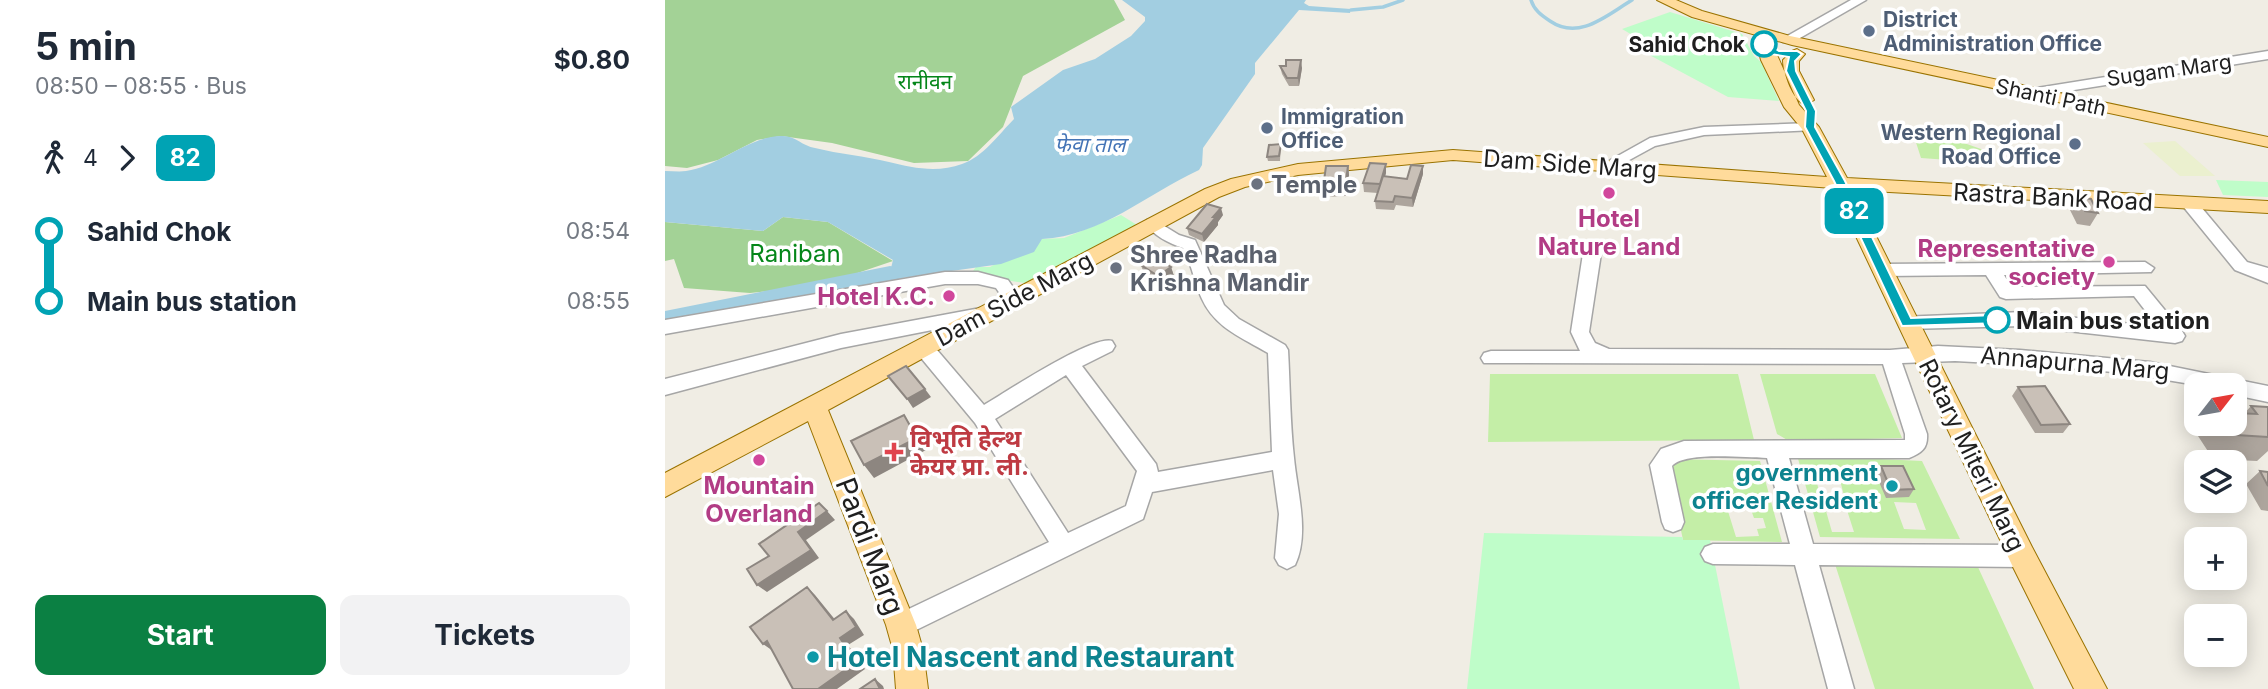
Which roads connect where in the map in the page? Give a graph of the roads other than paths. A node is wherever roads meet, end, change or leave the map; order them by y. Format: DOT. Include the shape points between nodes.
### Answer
graph roads {
  1 [pos="1664,0"];
  2 [pos="1860,0"];
  3 [pos="1730,23"];
  4 [pos="1792,44"];
  5 [pos="1765,47"];
  6 [pos="2268,55"];
  7 [pos="2029,93"];
  8 [pos="1810,127"];
  9 [pos="2268,142"];
  10 [pos="1606,167"];
  11 [pos="1839,181"];
  12 [pos="2190,205"];
  13 [pos="2268,207"];
  14 [pos="1153,224"];
  15 [pos="1593,247"];
  16 [pos="2145,268"];
  17 [pos="1991,269"];
  18 [pos="1882,270"];
  19 [pos="2268,277"];
  20 [pos="2006,293"];
  21 [pos="1013,300"];
  22 [pos="990,312"];
  23 [pos="2023,319"];
  24 [pos="1907,323"];
  25 [pos="665,327"];
  26 [pos="1105,346"];
  27 [pos="924,348"];
  28 [pos="1921,352"];
  29 [pos="1891,357"];
  30 [pos="1491,358"];
  31 [pos="1615,358"];
  32 [pos="1069,364"];
  33 [pos="2185,373"];
  34 [pos="665,387"];
  35 [pos="2247,392"];
  36 [pos="815,407"];
  37 [pos="2268,413"];
  38 [pos="982,417"];
  39 [pos="1776,450"];
  40 [pos="1283,459"];
  41 [pos="1145,484"];
  42 [pos="665,486"];
  43 [pos="1673,522"];
  44 [pos="1063,545"];
  45 [pos="1713,554"];
  46 [pos="1804,554"];
  47 [pos="2022,556"];
  48 [pos="1287,558"];
  49 [pos="901,625"];
  50 [pos="912,689"];
  51 [pos="1841,689"];
  52 [pos="2091,689"];
  1 -- 3 [label="main road"];
  2 -- 4 [label="street"];
  3 -- 4 [label="main road"];
  3 -- 5 [label="main road"];
  4 -- 5 [label="main road" via="1783,55"];
  4 -- 7 [label="main road, Shanti Path" via="1835,49"];
  4 -- 8 [label="main road" via="1791,71 1811,111"];
  5 -- 8 [label="main road, Rotary Miteri Marg" via="1792,107"];
  6 -- 7 [label="street, Sugam Marg"];
  7 -- 9 [label="main road, Shanti Path"];
  8 -- 10 [label="street" via="1704,131 1650,142"];
  8 -- 11 [label="main road, Rotary Miteri Marg"];
  10 -- 11 [label="main road, Dam Side Marg"];
  10 -- 14 [label="main road, Dam Side Marg" via="1453,155 1359,163 1243,181"];
  11 -- 12 [label="main road, Rastra Bank Road"];
  11 -- 18 [label="main road, Rotary Miteri Marg"];
  12 -- 13 [label="main road, Rastra Bank Road"];
  12 -- 19 [label="street" via="2241,266"];
  14 -- 21 [label="main road, Dam Side Marg"];
  14 -- 40 [label="street" via="1189,244 1213,303 1224,317 1278,350"];
  15 -- 31 [label="street" via="1582,343 1596,354"];
  16 -- 17 [label="street"];
  17 -- 18 [label="street"];
  17 -- 20 [label="street"];
  18 -- 24 [label="main road, Rotary Miteri Marg"];
  20 -- 23 [label="street"];
  20 -- 23 [label="street" via="2139,290 2175,336"];
  21 -- 22 [label="main road, Dam Side Marg"];
  21 -- 25 [label="street" via="1002,284 945,278"];
  22 -- 27 [label="main road, Dam Side Marg"];
  22 -- 34 [label="street" via="841,341"];
  23 -- 24 [label="street"];
  24 -- 28 [label="main road, Rotary Miteri Marg"];
  26 -- 32 [label="street"];
  27 -- 36 [label="main road, Dam Side Marg"];
  27 -- 38 [label="street"];
  28 -- 29 [label="street, Annapurna Marg"];
  28 -- 33 [label="street, Annapurna Marg" via="2094,361"];
  28 -- 47 [label="main road, Rotary Miteri Marg"];
  29 -- 31 [label="street, Annapurna Marg"];
  29 -- 39 [label="street" via="1917,443 1909,449"];
  30 -- 31 [label="street, Annapurna Marg"];
  32 -- 38 [label="street"];
  32 -- 41 [label="street" via="1148,470"];
  35 -- 37 [label="street"];
  36 -- 42 [label="main road, Dam Side Marg"];
  36 -- 49 [label="main road, Pardi Marg"];
  38 -- 44 [label="street"];
  39 -- 43 [label="street" via="1692,450 1665,457 1661,465"];
  39 -- 46 [label="street"];
  40 -- 41 [label="street"];
  40 -- 48 [label="street" via="1290,514"];
  41 -- 44 [label="street" via="1135,512"];
  44 -- 49 [label="street"];
  45 -- 46 [label="street"];
  46 -- 47 [label="street"];
  46 -- 51 [label="street"];
  47 -- 52 [label="main road, Rotary Miteri Marg"];
  49 -- 50 [label="main road, Pardi Marg"];
}
